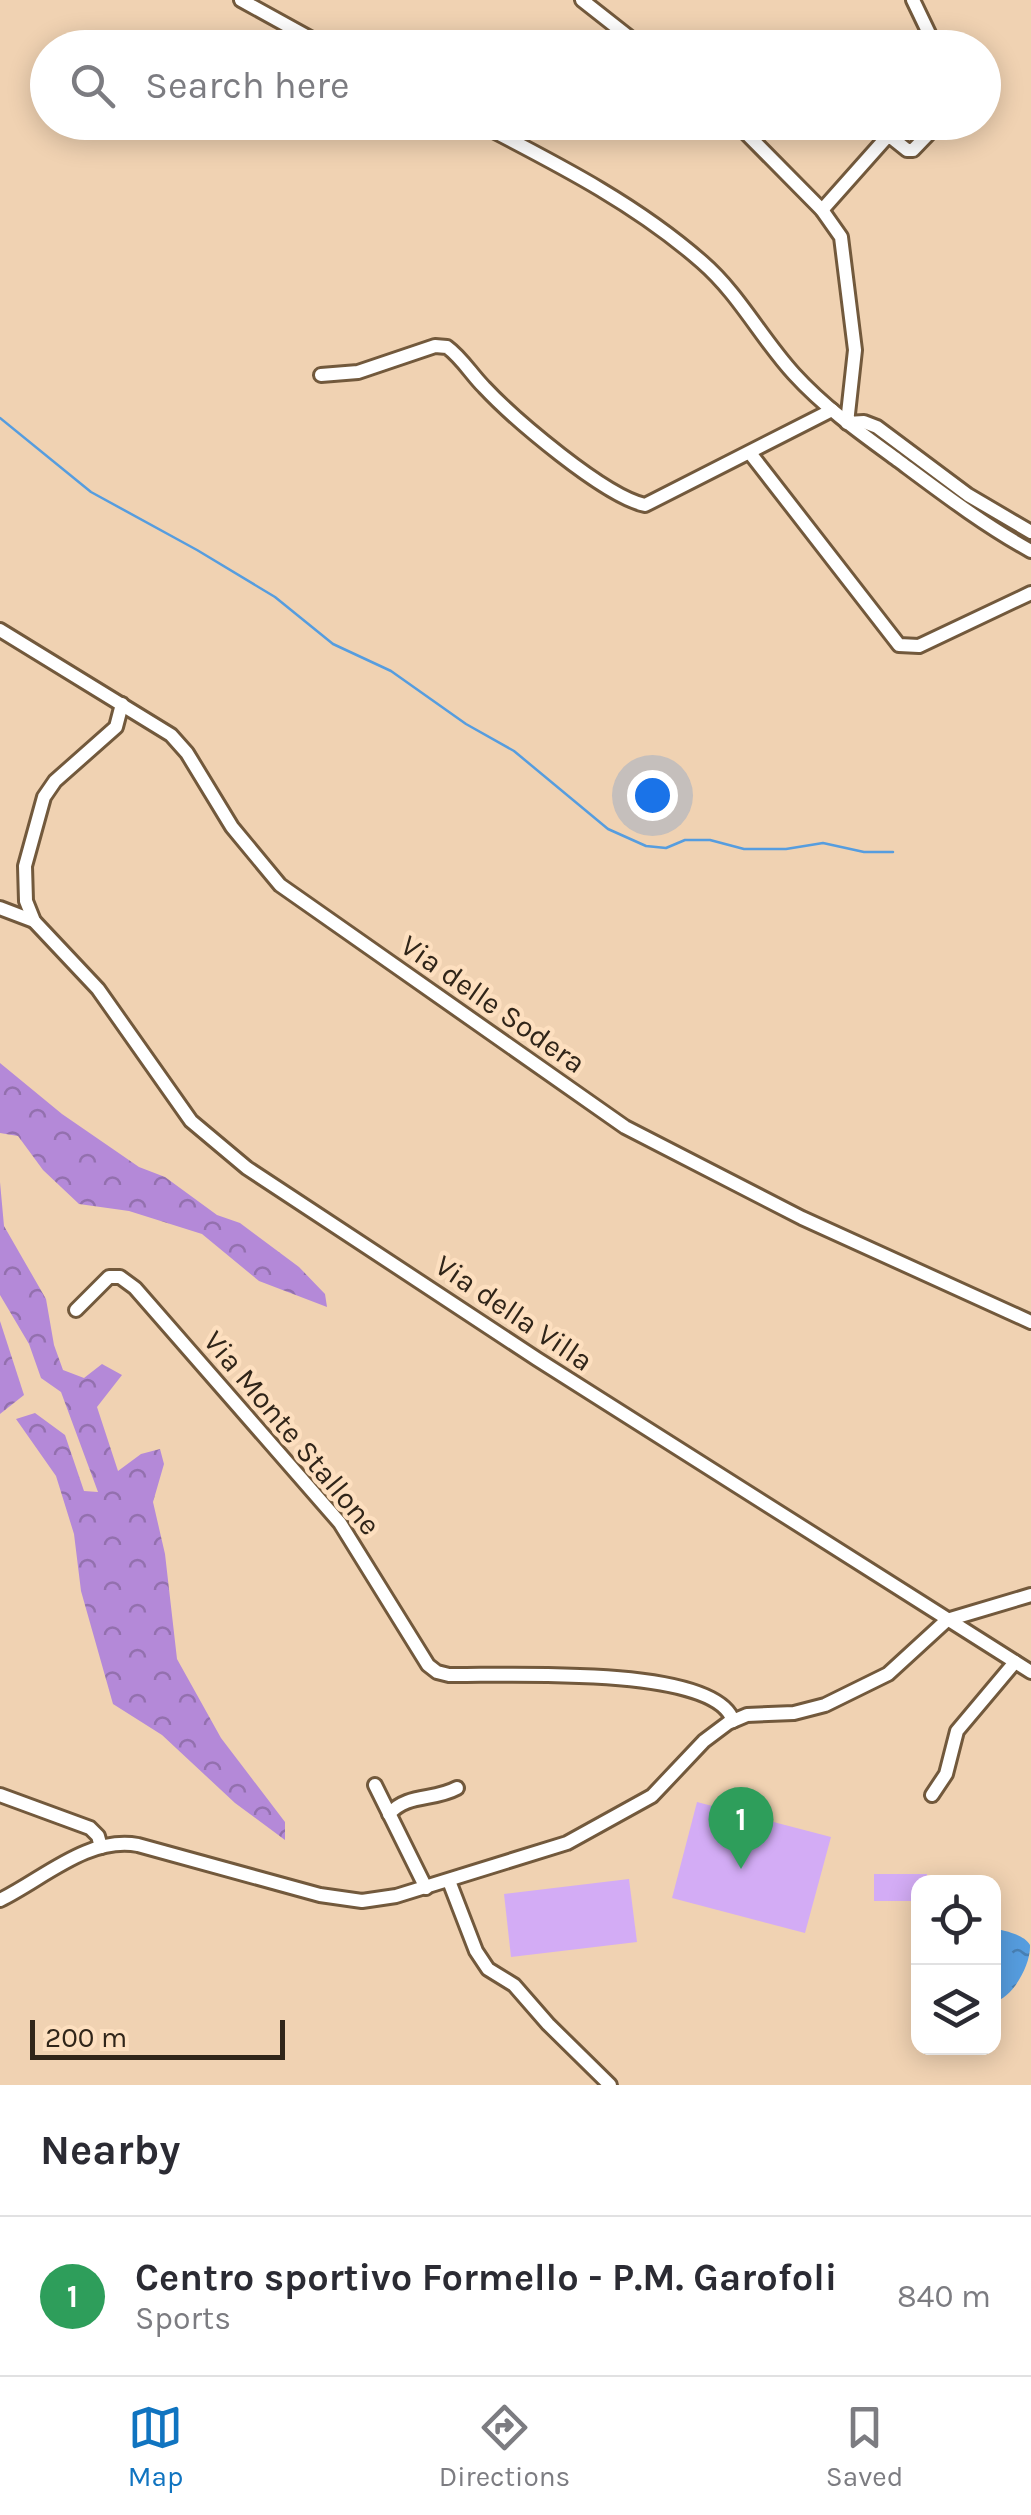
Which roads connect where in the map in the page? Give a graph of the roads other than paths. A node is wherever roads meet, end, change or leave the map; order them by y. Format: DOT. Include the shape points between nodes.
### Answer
graph roads {
  1 [pos="240,0"];
  2 [pos="582,0"];
  3 [pos="913,0"];
  4 [pos="295,30"];
  5 [pos="620,30"];
  6 [pos="927,30"];
  7 [pos="512,140"];
  8 [pos="753,140"];
  9 [pos="884,140"];
  10 [pos="894,140"];
  11 [pos="923,140"];
  12 [pos="822,210"];
  13 [pos="321,375"];
  14 [pos="832,410"];
  15 [pos="847,423"];
  16 [pos="750,453"];
  17 [pos="1031,532"];
  18 [pos="1031,551"];
  19 [pos="1031,592"];
  20 [pos="0,630"];
  21 [pos="122,704"];
  22 [pos="0,908"];
  23 [pos="34,921"];
  24 [pos="76,1310"];
  25 [pos="1031,1322"];
  26 [pos="1031,1595"];
  27 [pos="947,1620"];
  28 [pos="1015,1662"];
  29 [pos="1031,1672"];
  30 [pos="733,1721"];
  31 [pos="375,1785"];
  32 [pos="457,1788"];
  33 [pos="932,1795"];
  34 [pos="0,1796"];
  35 [pos="389,1814"];
  36 [pos="102,1847"];
  37 [pos="449,1881"];
  38 [pos="426,1888"];
  39 [pos="0,1900"];
  40 [pos="610,2085"];
  1 -- 4 [label="street"];
  2 -- 5 [label="street"];
  3 -- 6 [label="street"];
  7 -- 14 [label="street" via="634,210 691,252"];
  8 -- 12 [label="street"];
  9 -- 12 [label="street"];
  10 -- 11 [label="street" via="913,150"];
  12 -- 15 [label="street" via="841,237 845,262 855,355"];
  13 -- 16 [label="street" via="358,372 447,347 493,396 592,478 641,504"];
  14 -- 15 [label="street"];
  14 -- 16 [label="street"];
  15 -- 17 [label="street" via="877,428"];
  15 -- 18 [label="street"];
  16 -- 19 [label="street" via="898,646 916,647"];
  20 -- 21 [label="street, Via delle Sodera"];
  21 -- 23 [label="street" via="112,731 44,797 24,874"];
  21 -- 25 [label="street, Via delle Sodera" via="182,746 232,828 286,891 625,1127 802,1218"];
  22 -- 23 [label="street, Via della Villa"];
  23 -- 27 [label="street, Via della Villa" via="92,982 191,1121 246,1168"];
  24 -- 30 [label="street, Via Monte Stallone" via="108,1278 120,1277 135,1288 340,1523 436,1672 654,1680 720,1702"];
  26 -- 27 [label="street"];
  27 -- 28 [label="street, Via della Villa"];
  27 -- 30 [label="street" via="874,1683 813,1709"];
  28 -- 29 [label="street, Via della Villa"];
  28 -- 33 [label="street" via="957,1732 946,1774"];
  30 -- 37 [label="street" via="643,1802 557,1847"];
  31 -- 35 [label="street"];
  32 -- 35 [label="street" via="436,1798 405,1800"];
  34 -- 36 [label="street" via="90,1828"];
  35 -- 38 [label="street"];
  36 -- 38 [label="street" via="133,1844 352,1901"];
  36 -- 39 [label="street"];
  37 -- 38 [label="street"];
  37 -- 40 [label="street" via="488,1969 514,1984"];
}
